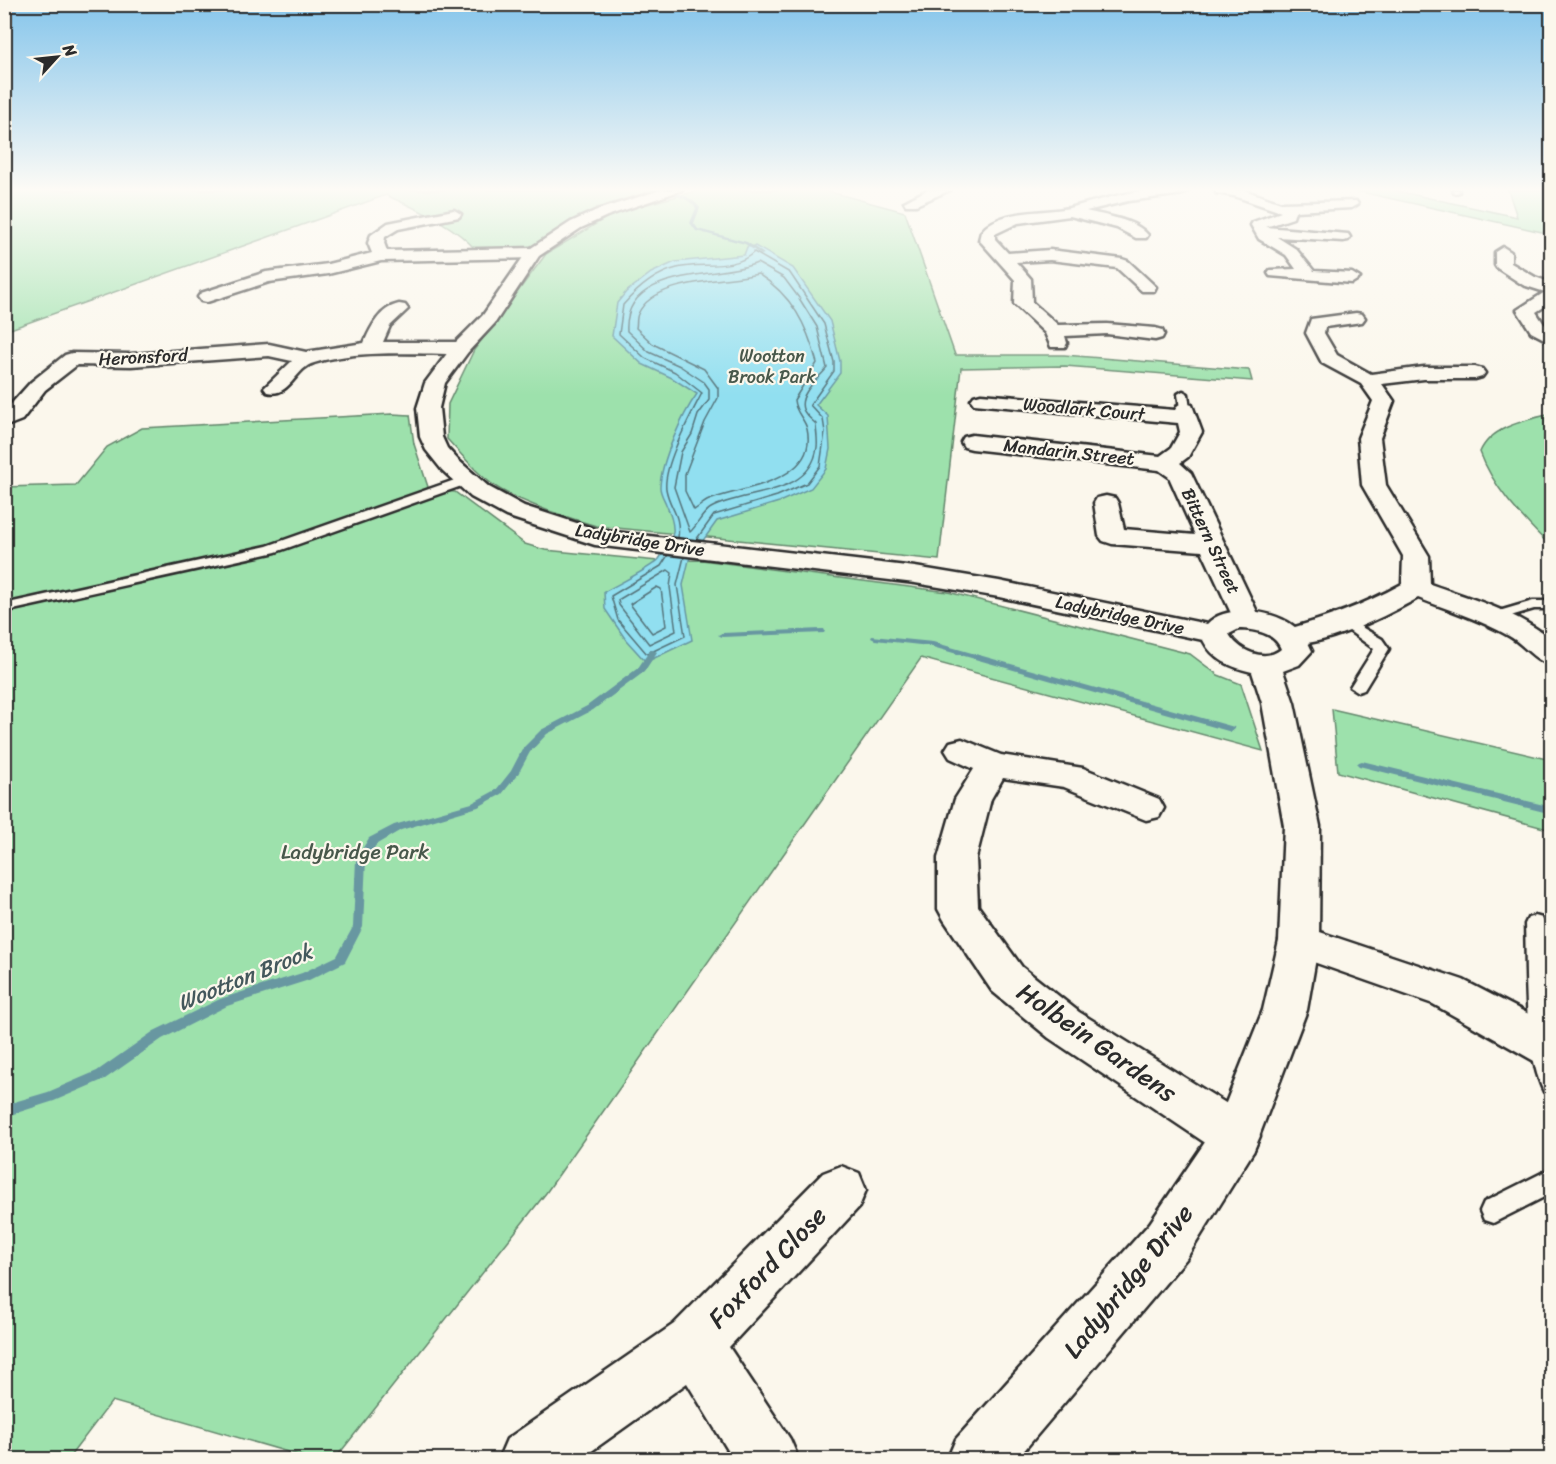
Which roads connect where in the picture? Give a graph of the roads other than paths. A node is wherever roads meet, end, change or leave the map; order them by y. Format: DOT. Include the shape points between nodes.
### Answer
graph roads {
  1 [pos="372,258"];
  2 [pos="529,258"];
  3 [pos="1002,258"];
  4 [pos="1077,258"];
  5 [pos="1296,258"];
  6 [pos="1503,258"];
  7 [pos="1276,273"];
  8 [pos="1309,275"];
  9 [pos="1352,278"];
  10 [pos="1148,287"];
  11 [pos="1551,289"];
  12 [pos="1551,295"];
  13 [pos="207,297"];
  14 [pos="399,309"];
  15 [pos="1356,318"];
  16 [pos="1155,334"];
  17 [pos="1551,338"];
  18 [pos="371,348"];
  19 [pos="461,348"];
  20 [pos="306,358"];
  21 [pos="1475,374"];
  22 [pos="1368,380"];
  23 [pos="274,388"];
  24 [pos="4,421"];
  25 [pos="970,451"];
  26 [pos="1165,464"];
  27 [pos="466,480"];
  28 [pos="1106,503"];
  29 [pos="1213,544"];
  30 [pos="1416,588"];
  31 [pos="1551,605"];
  32 [pos="4,608"];
  33 [pos="1494,617"];
  34 [pos="1247,620"];
  35 [pos="1346,622"];
  36 [pos="1214,634"];
  37 [pos="1277,651"];
  38 [pos="1551,656"];
  39 [pos="1358,687"];
  40 [pos="1146,808"];
  41 [pos="1535,924"];
  42 [pos="1299,941"];
  43 [pos="1547,1046"];
  44 [pos="1551,1085"];
  45 [pos="1236,1136"];
  46 [pos="1551,1180"];
  47 [pos="841,1190"];
  48 [pos="1493,1211"];
  49 [pos="694,1344"];
  50 [pos="528,1460"];
  51 [pos="769,1460"];
  52 [pos="977,1460"];
  1 -- 13 [label="street" via="336,268 266,277"];
  2 -- 19 [label="street, Ladybridge Drive" via="489,319"];
  3 -- 16 [label="street" via="1023,279 1023,304 1056,337 1107,329"];
  4 -- 10 [label="street" via="1122,264"];
  5 -- 8 [label="street"];
  6 -- 11 [label="street" via="1503,265"];
  7 -- 8 [label="street"];
  8 -- 9 [label="street"];
  12 -- 17 [label="street" via="1526,310 1537,328"];
  14 -- 18 [label="street" via="382,324"];
  15 -- 22 [label="street" via="1317,323 1315,333 1329,359"];
  18 -- 19 [label="street, Heronsford"];
  18 -- 20 [label="street, Heronsford"];
  19 -- 27 [label="street, Ladybridge Drive" via="435,383 429,408 431,437 437,450"];
  20 -- 23 [label="street"];
  20 -- 24 [label="street, Heronsford" via="269,350 131,360 72,359"];
  21 -- 22 [label="street" via="1424,373"];
  22 -- 30 [label="street" via="1384,401 1369,438 1374,485 1416,556"];
  25 -- 26 [label="street, Mandarin Street"];
  25 -- 26 [label="street, Woodlark Court" via="981,397 1185,407 1191,432 1180,452"];
  26 -- 29 [label="street, Bittern Street" via="1179,473"];
  27 -- 32 [label="lane" via="271,549"];
  27 -- 36 [label="street, Ladybridge Drive" via="515,511 595,537 975,585"];
  28 -- 29 [label="street" via="1112,536"];
  29 -- 34 [label="street, Bittern Street"];
  30 -- 33 [label="street"];
  30 -- 35 [label="street"];
  31 -- 33 [label="lane" via="1533,605"];
  33 -- 38 [label="street" via="1522,631"];
  34 -- 36 [label="street" via="1227,623"];
  34 -- 37 [label="street" via="1276,628"];
  35 -- 37 [label="street"];
  35 -- 39 [label="lane" via="1382,649"];
  36 -- 37 [label="street" via="1217,642 1236,657"];
  37 -- 42 [label="street, Ladybridge Drive" via="1278,703 1302,826"];
  40 -- 45 [label="street, Holbein Gardens" via="1071,776 978,757 973,799 957,858 958,909 1007,979 1064,1025"];
  41 -- 43 [label="lane"];
  42 -- 43 [label="street" via="1448,992"];
  42 -- 45 [label="street, Ladybridge Drive" via="1285,1010"];
  43 -- 44 [label="lane"];
  45 -- 52 [label="street, Ladybridge Drive" via="1168,1241"];
  46 -- 48 [label="lane"];
  47 -- 49 [label="street, Foxford Close"];
  49 -- 50 [label="street, Foxford Close"];
  49 -- 51 [label="street, Foxford Close"];
}
